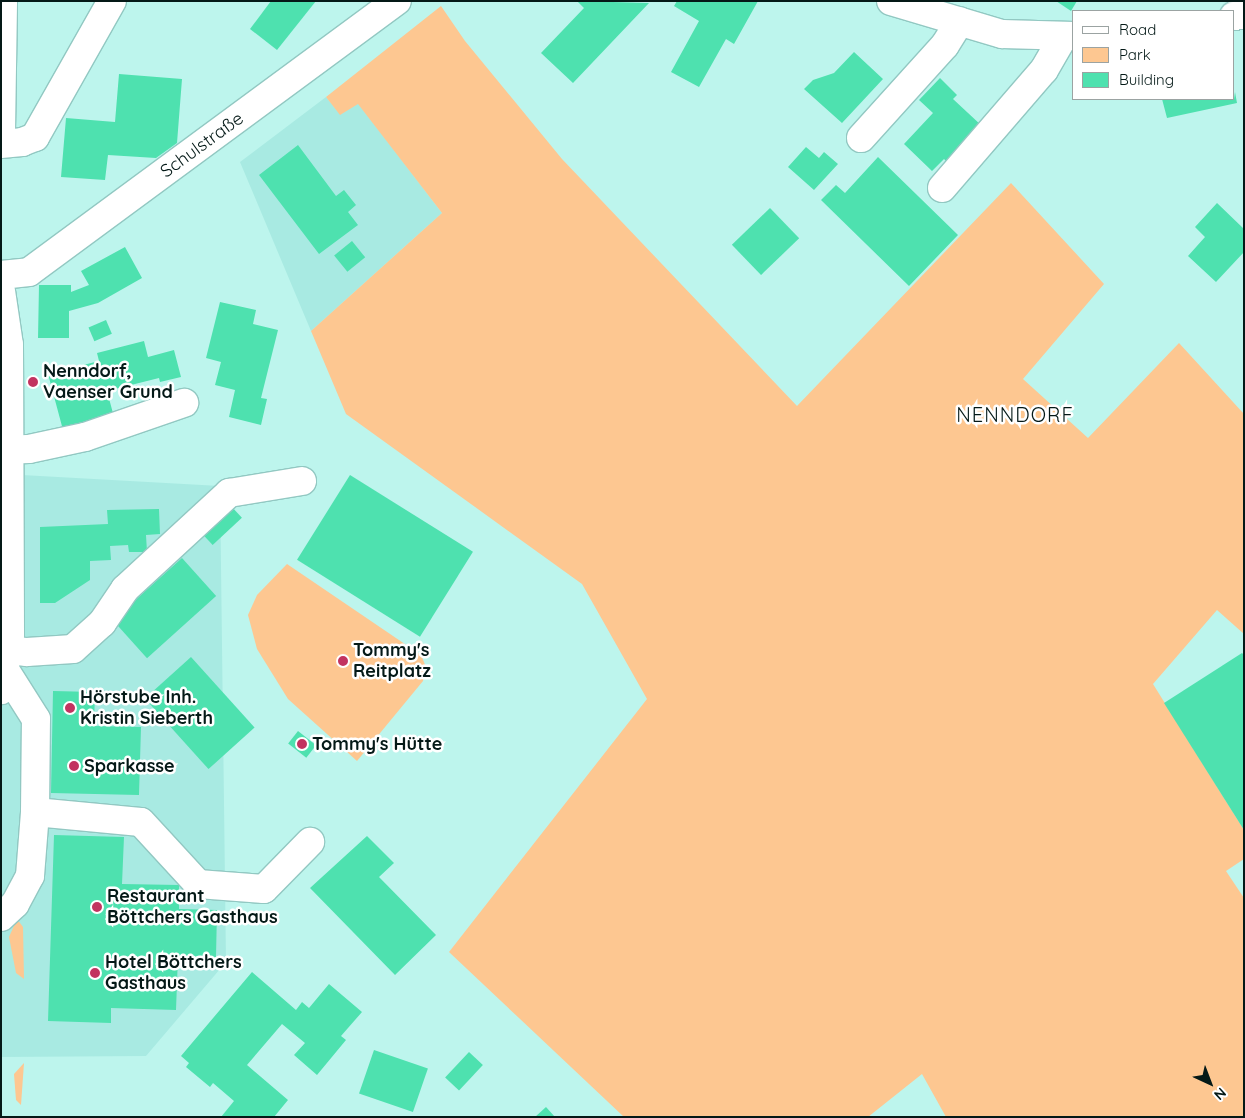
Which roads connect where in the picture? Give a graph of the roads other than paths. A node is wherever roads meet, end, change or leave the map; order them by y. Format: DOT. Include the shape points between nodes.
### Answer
graph roads {
  1 [pos="3,1"];
  2 [pos="112,1"];
  3 [pos="397,1"];
  4 [pos="891,1"];
  5 [pos="960,21"];
  6 [pos="1069,36"];
  7 [pos="1,131"];
  8 [pos="861,138"];
  9 [pos="1,144"];
  10 [pos="942,188"];
  11 [pos="1,275"];
  12 [pos="1,291"];
  13 [pos="184,403"];
  14 [pos="5,450"];
  15 [pos="302,481"];
  16 [pos="5,486"];
  17 [pos="4,665"];
  18 [pos="35,812"];
  19 [pos="310,842"];
  20 [pos="1,917"];
  1 -- 7 [label="street"];
  2 -- 9 [label="street" via="35,137"];
  3 -- 11 [label="street, Schulstraße" via="29,272"];
  4 -- 5 [label="street"];
  5 -- 6 [label="street" via="1002,34"];
  5 -- 8 [label="street" via="944,45"];
  6 -- 10 [label="street" via="1044,70"];
  12 -- 14 [label="street" via="9,345"];
  13 -- 14 [label="street" via="85,437 29,449"];
  14 -- 16 [label="street"];
  15 -- 17 [label="street" via="229,493 125,589 102,623 73,649 27,652"];
  16 -- 17 [label="street"];
  17 -- 18 [label="street" via="36,719"];
  18 -- 19 [label="street" via="141,822 198,884 264,889"];
  18 -- 20 [label="street" via="30,876 15,904"];
}
